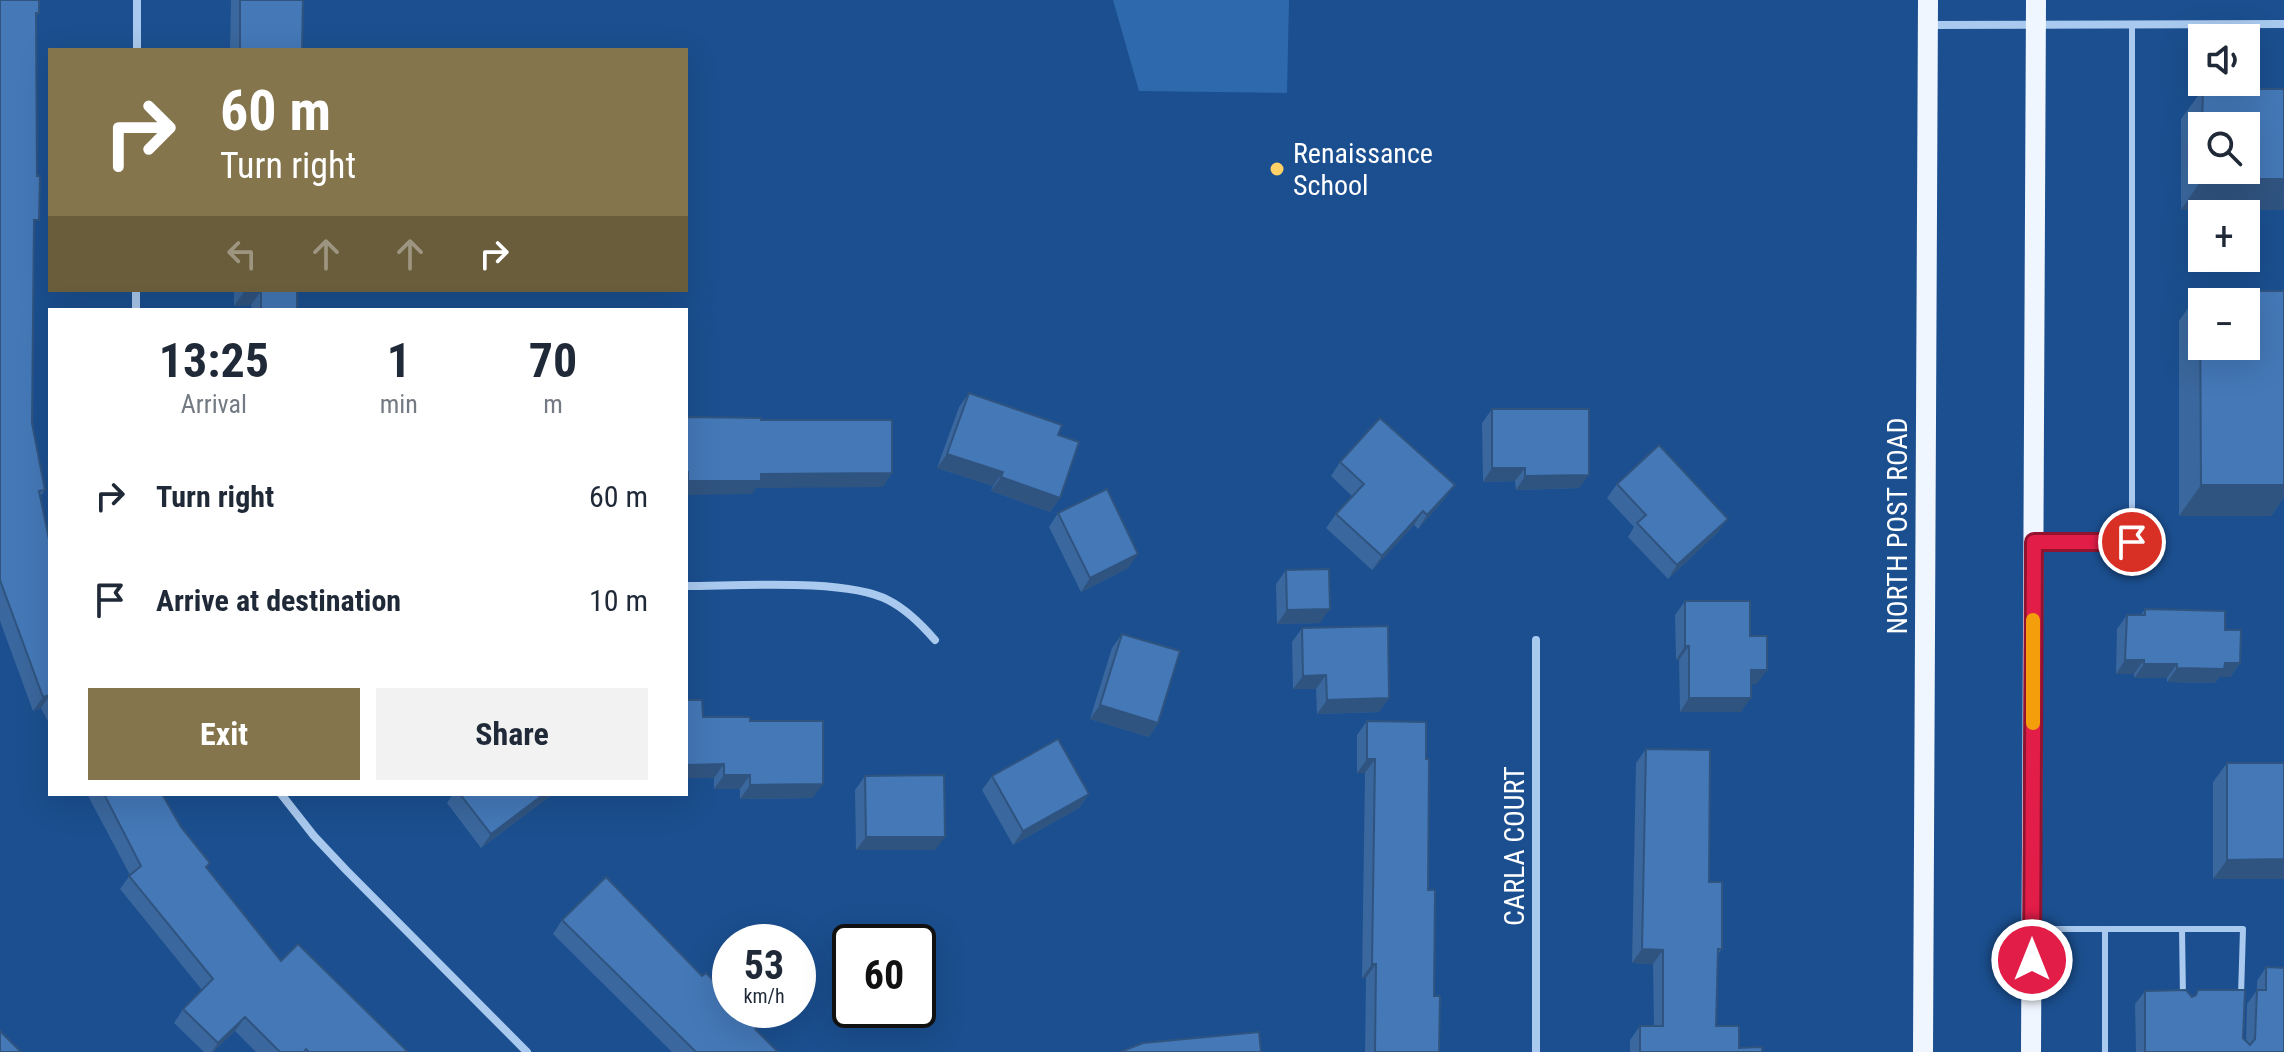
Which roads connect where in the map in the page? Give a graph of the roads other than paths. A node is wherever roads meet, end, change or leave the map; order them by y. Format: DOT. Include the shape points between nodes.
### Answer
graph roads {
  1 [pos="137,0"];
  2 [pos="1928,0"];
  3 [pos="2036,0"];
  4 [pos="2036,24"];
  5 [pos="2132,24"];
  6 [pos="2284,24"];
  7 [pos="1928,25"];
  8 [pos="137,48"];
  9 [pos="2034,542"];
  10 [pos="688,586"];
  11 [pos="935,640"];
  12 [pos="1536,640"];
  13 [pos="286,796"];
  14 [pos="2032,929"];
  15 [pos="2105,929"];
  16 [pos="2182,929"];
  17 [pos="2183,1004"];
  18 [pos="2241,1006"];
  19 [pos="527,1052"];
  20 [pos="1536,1052"];
  21 [pos="1923,1052"];
  22 [pos="2031,1052"];
  23 [pos="2105,1052"];
  1 -- 8 [label="street"];
  2 -- 7 [label="main road, NORTH POST ROAD"];
  3 -- 4 [label="main road"];
  4 -- 5 [label="street"];
  4 -- 7 [label="street"];
  4 -- 9 [label="main road"];
  5 -- 6 [label="street"];
  5 -- 9 [label="lane" via="2132,542"];
  7 -- 21 [label="main road, NORTH POST ROAD"];
  9 -- 14 [label="main road"];
  10 -- 11 [label="street" via="850,588 887,599"];
  12 -- 20 [label="street, CARLA COURT"];
  13 -- 19 [label="street" via="346,870"];
  14 -- 15 [label="lane"];
  14 -- 22 [label="main road"];
  15 -- 16 [label="lane"];
  15 -- 23 [label="lane"];
  16 -- 17 [label="lane"];
  16 -- 18 [label="lane" via="2243,929"];
}
